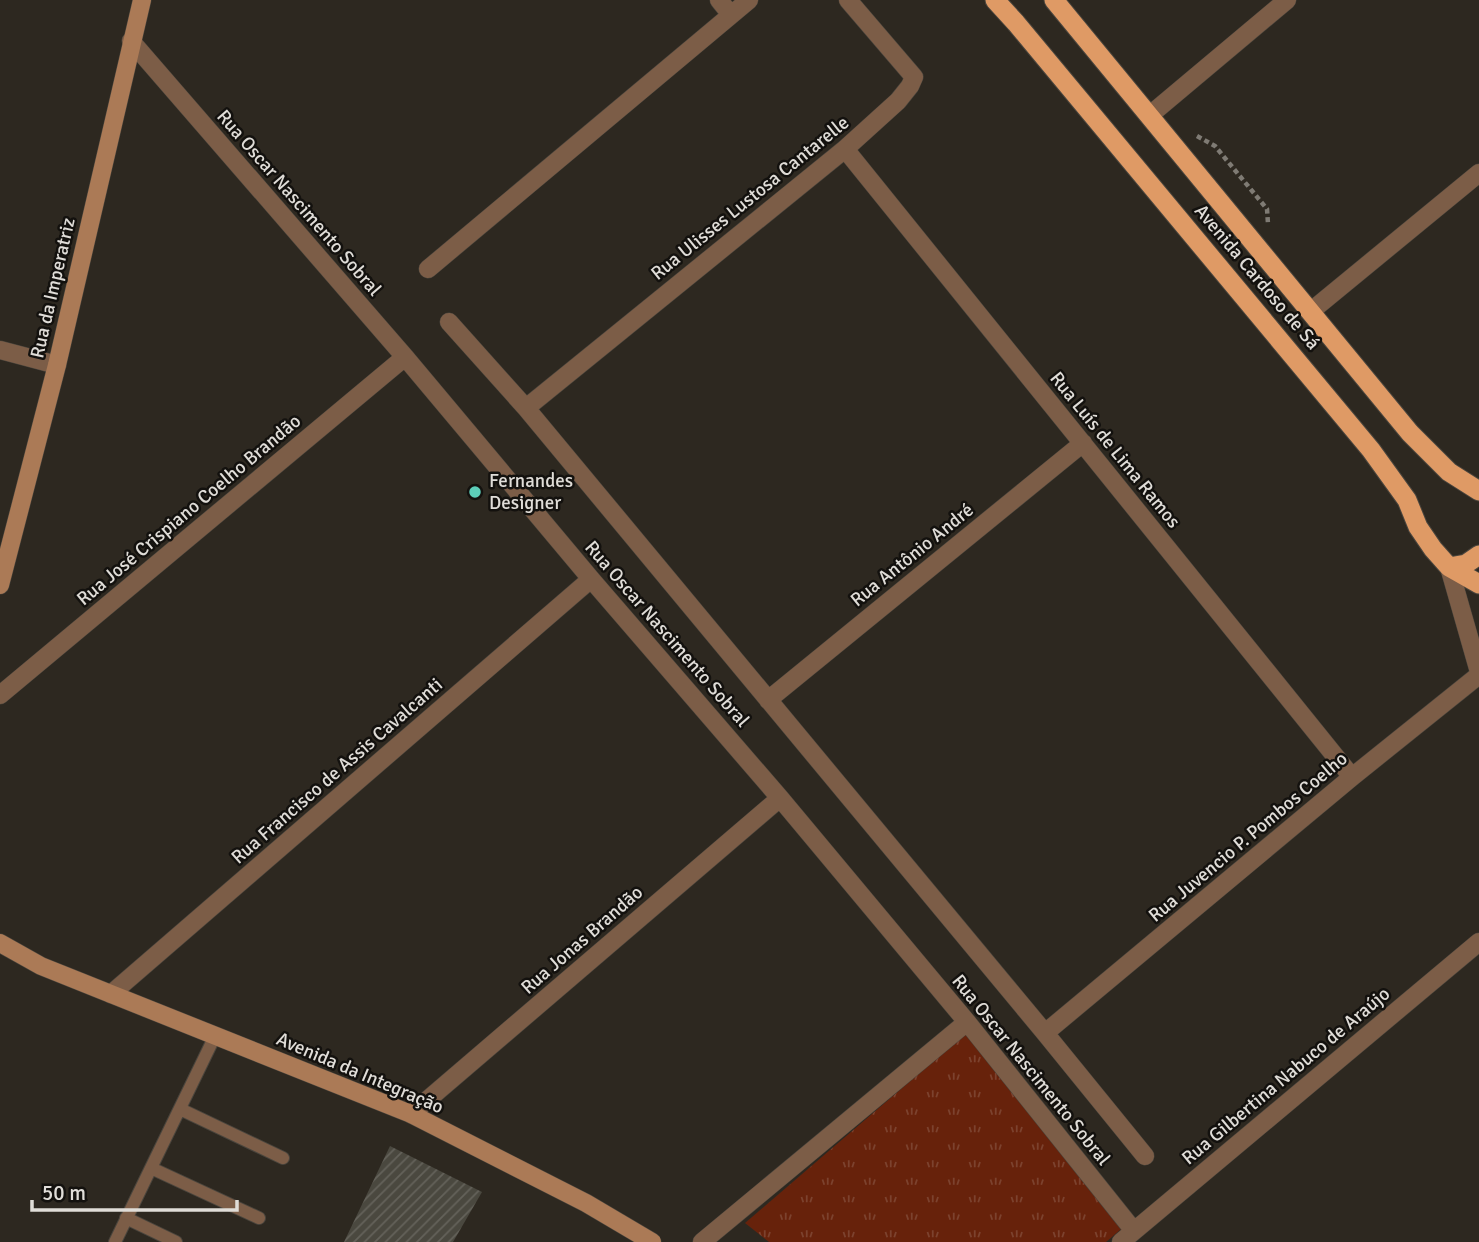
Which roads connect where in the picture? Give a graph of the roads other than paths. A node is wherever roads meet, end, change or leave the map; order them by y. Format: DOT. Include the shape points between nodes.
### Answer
graph roads {
  1 [pos="142,0"];
  2 [pos="719,0"];
  3 [pos="749,0"];
  4 [pos="848,0"];
  5 [pos="995,0"];
  6 [pos="1054,0"];
  7 [pos="1287,0"];
  8 [pos="731,15"];
  9 [pos="131,41"];
  10 [pos="1150,115"];
  11 [pos="845,149"];
  12 [pos="1479,173"];
  13 [pos="428,269"];
  14 [pos="1310,312"];
  15 [pos="449,322"];
  16 [pos="0,350"];
  17 [pos="405,357"];
  18 [pos="57,365"];
  19 [pos="526,408"];
  20 [pos="1083,443"];
  21 [pos="1479,491"];
  22 [pos="1479,555"];
  23 [pos="1449,567"];
  24 [pos="591,579"];
  25 [pos="1479,584"];
  26 [pos="0,585"];
  27 [pos="1479,673"];
  28 [pos="0,695"];
  29 [pos="768,700"];
  30 [pos="1352,777"];
  31 [pos="779,798"];
  32 [pos="1479,942"];
  33 [pos="0,943"];
  34 [pos="0,958"];
  35 [pos="41,966"];
  36 [pos="111,994"];
  37 [pos="967,1022"];
  38 [pos="1045,1033"];
  39 [pos="215,1036"];
  40 [pos="180,1109"];
  41 [pos="411,1114"];
  42 [pos="1144,1156"];
  43 [pos="283,1158"];
  44 [pos="151,1168"];
  45 [pos="126,1218"];
  46 [pos="259,1218"];
  47 [pos="1128,1237"];
  48 [pos="115,1242"];
  49 [pos="176,1242"];
  50 [pos="652,1242"];
  51 [pos="702,1242"];
  1 -- 9 [label="main road, Rua da Imperatriz"];
  2 -- 8 [label="street"];
  3 -- 8 [label="street"];
  4 -- 11 [label="street, Rua Ulisses Lustosa Cantarelle" via="914,80 898,102"];
  5 -- 23 [label="highway, Avenida Cardoso de Sá" via="1371,450 1407,500 1418,527"];
  6 -- 10 [label="highway, Avenida Cardoso de Sá"];
  7 -- 10 [label="street"];
  8 -- 13 [label="street"];
  9 -- 17 [label="street, Rua Oscar Nascimento Sobral"];
  9 -- 18 [label="main road, Rua da Imperatriz"];
  10 -- 14 [label="highway, Avenida Cardoso de Sá"];
  11 -- 19 [label="street, Rua Ulisses Lustosa Cantarelle"];
  11 -- 20 [label="street, Rua Luís de Lima Ramos"];
  12 -- 14 [label="street"];
  14 -- 21 [label="highway, Avenida Cardoso de Sá" via="1429,453"];
  15 -- 19 [label="street, Rua Oscar Nascimento Sobral"];
  16 -- 18 [label="street"];
  17 -- 24 [label="street, Rua Oscar Nascimento Sobral"];
  17 -- 28 [label="street, Rua José Crispiano Coelho Brandão"];
  18 -- 26 [label="main road, Rua da Imperatriz"];
  19 -- 29 [label="street, Rua Oscar Nascimento Sobral"];
  20 -- 29 [label="street, Rua Antônio André"];
  20 -- 30 [label="street, Rua Luís de Lima Ramos"];
  22 -- 23 [label="highway" via="1466,564"];
  23 -- 25 [label="highway, Avenida Cardoso de Sá"];
  23 -- 27 [label="street"];
  24 -- 31 [label="street, Rua Oscar Nascimento Sobral"];
  24 -- 36 [label="street, Rua Francisco de Assis Cavalcanti"];
  27 -- 30 [label="street, Rua Juvencio P. Pombos Coelho"];
  29 -- 38 [label="street, Rua Oscar Nascimento Sobral"];
  30 -- 38 [label="street, Rua Juvencio P. Pombos Coelho"];
  31 -- 37 [label="street, Rua Oscar Nascimento Sobral"];
  31 -- 41 [label="street, Rua Jonas Brandão"];
  32 -- 47 [label="street, Rua Gilbertina Nabuco de Araújo"];
  33 -- 35 [label="main road, Avenida da Integração"];
  34 -- 35 [label="main road, Avenida da Integração"];
  35 -- 36 [label="main road, Avenida da Integração"];
  36 -- 39 [label="main road, Avenida da Integração"];
  37 -- 47 [label="street, Rua Oscar Nascimento Sobral"];
  37 -- 51 [label="street"];
  38 -- 42 [label="street, Rua Oscar Nascimento Sobral"];
  39 -- 40 [label="lane"];
  39 -- 41 [label="main road, Avenida da Integração"];
  40 -- 43 [label="lane"];
  40 -- 44 [label="lane"];
  41 -- 50 [label="main road, Avenida da Integração"];
  44 -- 45 [label="lane"];
  44 -- 46 [label="lane"];
  45 -- 48 [label="lane"];
  45 -- 49 [label="lane"];
}
